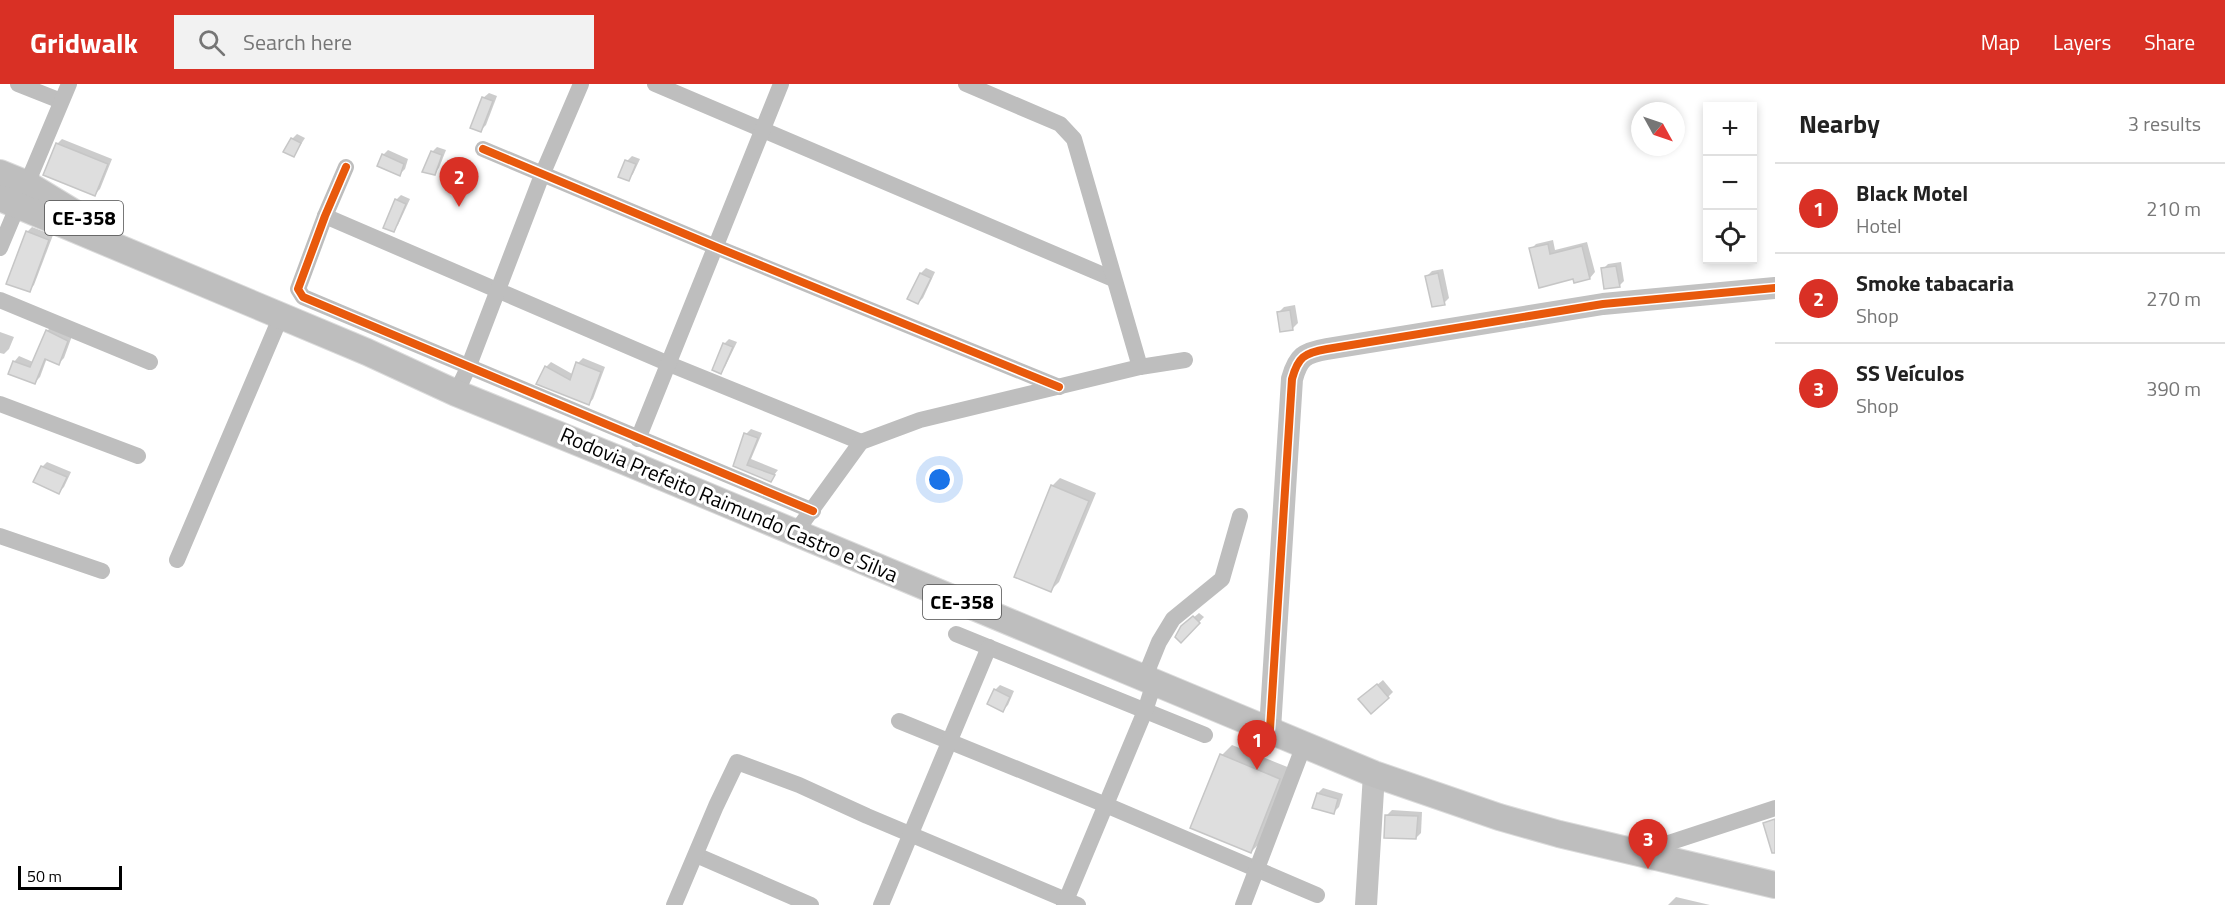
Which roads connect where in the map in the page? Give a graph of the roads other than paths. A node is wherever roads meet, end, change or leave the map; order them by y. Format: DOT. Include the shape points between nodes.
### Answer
graph roads {
  1 [pos="18,84"];
  2 [pos="69,84"];
  3 [pos="581,84"];
  4 [pos="656,84"];
  5 [pos="781,84"];
  6 [pos="966,84"];
  7 [pos="61,101"];
  8 [pos="763,130"];
  9 [pos="483,149"];
  10 [pos="346,167"];
  11 [pos="0,173"];
  12 [pos="542,175"];
  13 [pos="15,196"];
  14 [pos="325,216"];
  15 [pos="716,247"];
  16 [pos="0,248"];
  17 [pos="1113,279"];
  18 [pos="1775,288"];
  19 [pos="498,290"];
  20 [pos="0,300"];
  21 [pos="281,316"];
  22 [pos="1185,360"];
  23 [pos="150,362"];
  24 [pos="669,364"];
  25 [pos="1140,367"];
  26 [pos="468,368"];
  27 [pos="1059,387"];
  28 [pos="456,393"];
  29 [pos="0,404"];
  30 [pos="639,439"];
  31 [pos="861,442"];
  32 [pos="138,456"];
  33 [pos="813,511"];
  34 [pos="1240,516"];
  35 [pos="795,533"];
  36 [pos="0,536"];
  37 [pos="177,560"];
  38 [pos="102,572"];
  39 [pos="956,634"];
  40 [pos="988,647"];
  41 [pos="1149,681"];
  42 [pos="1145,711"];
  43 [pos="899,721"];
  44 [pos="1270,729"];
  45 [pos="1205,735"];
  46 [pos="950,740"];
  47 [pos="1304,745"];
  48 [pos="1374,774"];
  49 [pos="1106,805"];
  50 [pos="1775,808"];
  51 [pos="911,834"];
  52 [pos="1640,852"];
  53 [pos="696,855"];
  54 [pos="1257,870"];
  55 [pos="1775,885"];
  56 [pos="1317,895"];
  57 [pos="1069,903"];
  58 [pos="674,905"];
  59 [pos="811,905"];
  60 [pos="881,905"];
  61 [pos="1243,905"];
  62 [pos="1366,905"];
  1 -- 7 [label="street"];
  2 -- 7 [label="street"];
  3 -- 12 [label="street"];
  4 -- 8 [label="street"];
  5 -- 8 [label="street"];
  6 -- 17 [label="street" via="1048,118 1068,131 1074,139"];
  7 -- 13 [label="street"];
  8 -- 15 [label="street"];
  8 -- 17 [label="street"];
  9 -- 12 [label="street"];
  10 -- 14 [label="street"];
  11 -- 13 [label="main road, CE-358"];
  12 -- 15 [label="street"];
  12 -- 19 [label="street"];
  13 -- 16 [label="street"];
  13 -- 21 [label="main road, Rodovia Prefeito Raimundo Castro e Silva / CE-358"];
  14 -- 19 [label="street"];
  14 -- 26 [label="street" via="298,289 303,297"];
  15 -- 24 [label="street"];
  15 -- 27 [label="street"];
  17 -- 25 [label="street"];
  18 -- 44 [label="street" via="1603,303 1327,349 1303,357 1296,364 1292,379"];
  19 -- 24 [label="street"];
  19 -- 26 [label="street"];
  20 -- 23 [label="street"];
  21 -- 28 [label="main road, Rodovia Prefeito Raimundo Castro e Silva / CE-358"];
  21 -- 37 [label="street"];
  22 -- 25 [label="street"];
  24 -- 30 [label="street"];
  24 -- 31 [label="street"];
  25 -- 27 [label="street"];
  26 -- 28 [label="street"];
  26 -- 30 [label="street"];
  27 -- 31 [label="street" via="920,420"];
  28 -- 35 [label="main road, Rodovia Prefeito Raimundo Castro e Silva / CE-358"];
  29 -- 32 [label="street"];
  30 -- 33 [label="street"];
  31 -- 33 [label="street"];
  33 -- 35 [label="street"];
  34 -- 41 [label="street" via="1222,579 1173,619 1159,642"];
  35 -- 41 [label="main road, Rodovia Prefeito Raimundo Castro e Silva / CE-358"];
  36 -- 38 [label="street"];
  39 -- 40 [label="street"];
  40 -- 42 [label="street"];
  40 -- 46 [label="street"];
  41 -- 42 [label="street"];
  41 -- 44 [label="main road, Rodovia Prefeito Raimundo Castro e Silva / CE-358"];
  42 -- 45 [label="street"];
  42 -- 49 [label="street"];
  43 -- 46 [label="street"];
  44 -- 47 [label="main road, Rodovia Prefeito Raimundo Castro e Silva / CE-358"];
  46 -- 49 [label="street"];
  46 -- 51 [label="street"];
  47 -- 48 [label="main road, Rodovia Prefeito Raimundo Castro e Silva / CE-358"];
  47 -- 54 [label="street"];
  48 -- 52 [label="main road, Rodovia Prefeito Raimundo Castro e Silva / CE-358" via="1549,831"];
  48 -- 62 [label="street"];
  49 -- 54 [label="street"];
  49 -- 57 [label="street"];
  50 -- 52 [label="street"];
  51 -- 53 [label="street" via="737,762"];
  51 -- 57 [label="street"];
  51 -- 60 [label="street"];
  52 -- 55 [label="main road, Rodovia Prefeito Raimundo Castro e Silva / CE-358"];
  53 -- 58 [label="street"];
  53 -- 59 [label="street"];
  54 -- 56 [label="street"];
  54 -- 61 [label="street"];
}
